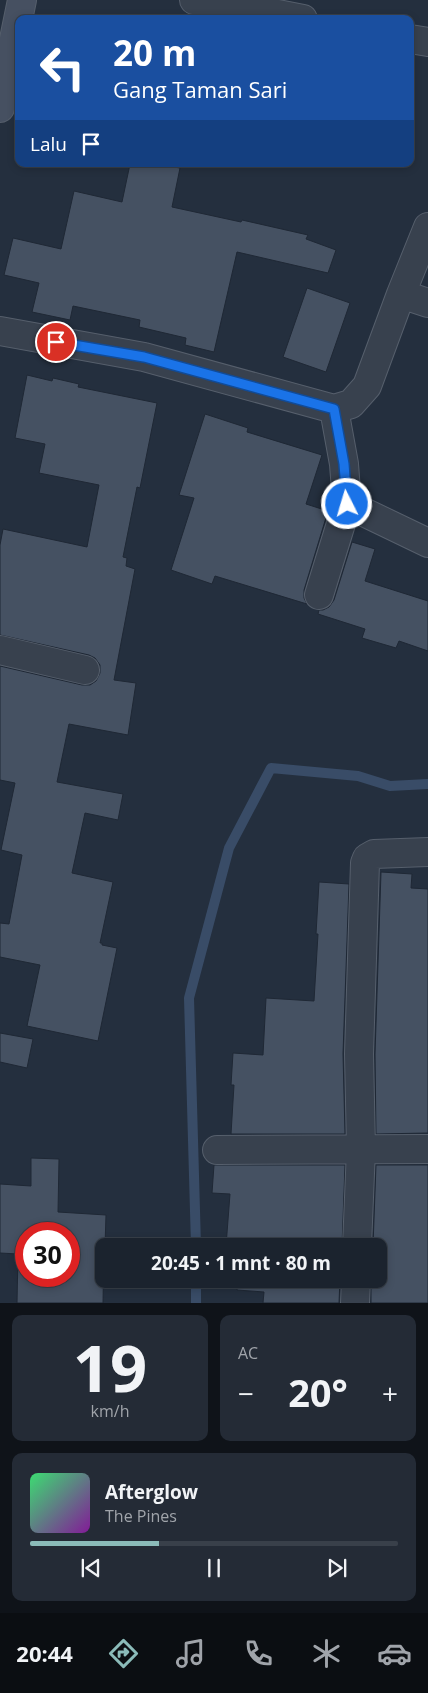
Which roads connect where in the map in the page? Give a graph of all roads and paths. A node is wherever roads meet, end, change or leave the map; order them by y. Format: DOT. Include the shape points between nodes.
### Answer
graph roads {
  1 [pos="22,0"];
  2 [pos="194,0"];
  3 [pos="19,15"];
  4 [pos="283,15"];
  5 [pos="15,34"];
  6 [pos="414,40"];
  7 [pos="428,42"];
  8 [pos="0,108"];
  9 [pos="428,227"];
  10 [pos="401,294"];
  11 [pos="428,303"];
  12 [pos="0,331"];
  13 [pos="334,409"];
  14 [pos="347,504"];
  15 [pos="428,543"];
  16 [pos="319,596"];
  17 [pos="0,650"];
  18 [pos="85,670"];
  19 [pos="428,852"];
  20 [pos="361,1149"];
  21 [pos="428,1149"];
  22 [pos="217,1150"];
  23 [pos="357,1238"];
  24 [pos="356,1288"];
  25 [pos="355,1303"];
  1 -- 3 [label="street"];
  2 -- 4 [label="street"];
  5 -- 8 [label="street"];
  6 -- 7 [label="street"];
  9 -- 10 [label="street"];
  10 -- 11 [label="street"];
  10 -- 13 [label="street" via="367,386 351,404"];
  12 -- 13 [label="street" via="144,357"];
  13 -- 14 [label="street"];
  14 -- 15 [label="street"];
  14 -- 16 [label="street"];
  17 -- 18 [label="street"];
  19 -- 20 [label="street" via="374,854 365,863 359,1054"];
  20 -- 21 [label="street"];
  20 -- 22 [label="street"];
  20 -- 23 [label="street"];
  24 -- 25 [label="street"];
}
